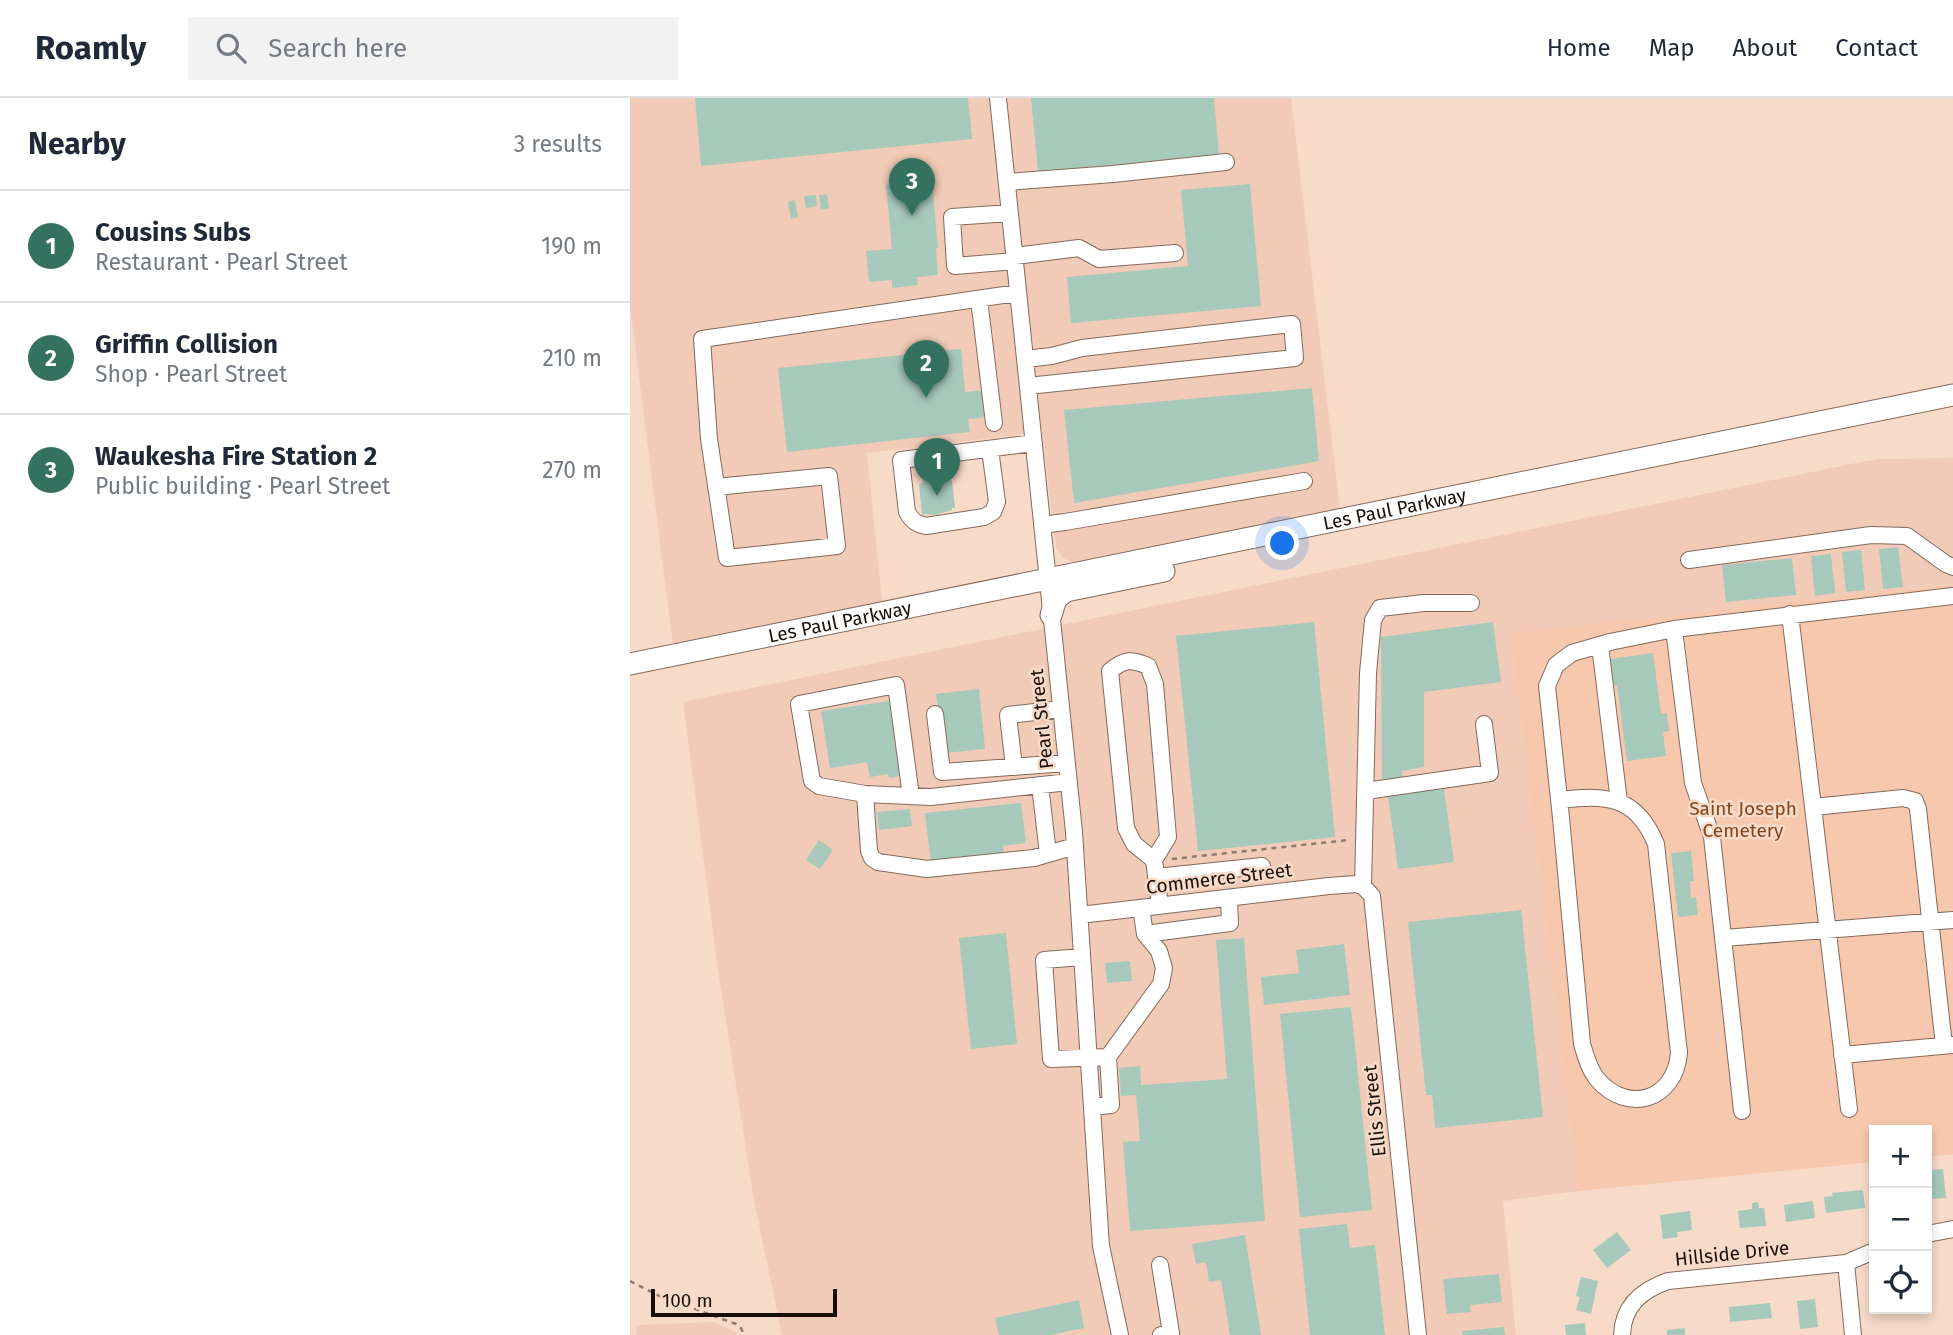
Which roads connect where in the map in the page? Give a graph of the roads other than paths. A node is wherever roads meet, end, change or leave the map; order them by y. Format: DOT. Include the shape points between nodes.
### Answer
graph roads {
  1 [pos="998,98"];
  2 [pos="1226,162"];
  3 [pos="1007,181"];
  4 [pos="1010,213"];
  5 [pos="1175,253"];
  6 [pos="1015,259"];
  7 [pos="1018,293"];
  8 [pos="979,299"];
  9 [pos="1025,359"];
  10 [pos="1028,386"];
  11 [pos="1947,394"];
  12 [pos="994,423"];
  13 [pos="1034,443"];
  14 [pos="990,449"];
  15 [pos="1304,481"];
  16 [pos="716,487"];
  17 [pos="1042,524"];
  18 [pos="1268,535"];
  19 [pos="1689,560"];
  20 [pos="1953,567"];
  21 [pos="1048,578"];
  22 [pos="1953,596"];
  23 [pos="1471,603"];
  24 [pos="1790,614"];
  25 [pos="1051,615"];
  26 [pos="1674,629"];
  27 [pos="1600,645"];
  28 [pos="630,664"];
  29 [pos="1061,709"];
  30 [pos="935,714"];
  31 [pos="1484,724"];
  32 [pos="1066,763"];
  33 [pos="1014,767"];
  34 [pos="1069,782"];
  35 [pos="1040,785"];
  36 [pos="1366,791"];
  37 [pos="865,794"];
  38 [pos="911,796"];
  39 [pos="1560,800"];
  40 [pos="1619,802"];
  41 [pos="1813,807"];
  42 [pos="1075,846"];
  43 [pos="1048,854"];
  44 [pos="1154,860"];
  45 [pos="1262,866"];
  46 [pos="1235,869"];
  47 [pos="1156,877"];
  48 [pos="1363,886"];
  49 [pos="1234,897"];
  50 [pos="1160,906"];
  51 [pos="1141,908"];
  52 [pos="1080,915"];
  53 [pos="1953,920"];
  54 [pos="1930,922"];
  55 [pos="1827,931"];
  56 [pos="1145,934"];
  57 [pos="1724,939"];
  58 [pos="1082,957"];
  59 [pos="1949,1046"];
  60 [pos="1842,1055"];
  61 [pos="1108,1057"];
  62 [pos="1089,1058"];
  63 [pos="1092,1107"];
  64 [pos="1849,1109"];
  65 [pos="1742,1111"];
  66 [pos="1953,1229"];
  67 [pos="1932,1233"];
  68 [pos="1869,1253"];
  69 [pos="1846,1263"];
  70 [pos="1160,1265"];
  71 [pos="1120,1335"];
  72 [pos="1161,1335"];
  73 [pos="1418,1335"];
  74 [pos="1622,1335"];
  75 [pos="1853,1335"];
  1 -- 3 [label="street, Pearl Street"];
  2 -- 3 [label="street"];
  3 -- 4 [label="street, Pearl Street"];
  4 -- 6 [label="street, Pearl Street"];
  4 -- 6 [label="street" via="952,217 955,266"];
  5 -- 6 [label="street" via="1099,260 1079,248"];
  6 -- 7 [label="street, Pearl Street"];
  7 -- 8 [label="street"];
  7 -- 9 [label="street, Pearl Street"];
  8 -- 12 [label="street"];
  8 -- 16 [label="street" via="702,339"];
  9 -- 10 [label="street, Pearl Street"];
  9 -- 10 [label="street" via="1292,324 1295,358"];
  10 -- 13 [label="street, Pearl Street"];
  11 -- 18 [label="main road, Les Paul Parkway"];
  13 -- 14 [label="street"];
  13 -- 17 [label="street, Pearl Street"];
  14 -- 14 [label="street" via="901,460 911,519 926,526 993,512 997,502"];
  15 -- 17 [label="street"];
  16 -- 16 [label="street" via="727,558 838,546 829,476"];
  17 -- 21 [label="street, Pearl Street"];
  18 -- 21 [label="main road, Les Paul Parkway"];
  18 -- 25 [label="main road" via="1188,566 1066,592 1056,599"];
  19 -- 20 [label="street" via="1871,534 1907,536"];
  21 -- 25 [label="street, Pearl Street"];
  21 -- 28 [label="main road, Les Paul Parkway"];
  22 -- 24 [label="street"];
  23 -- 36 [label="street" via="1380,608 1373,620"];
  24 -- 26 [label="street"];
  24 -- 41 [label="street"];
  25 -- 29 [label="street, Pearl Street"];
  26 -- 27 [label="street"];
  26 -- 57 [label="street" via="1693,783 1712,837"];
  27 -- 39 [label="street" via="1563,658 1547,686"];
  27 -- 40 [label="street"];
  29 -- 32 [label="street, Pearl Street"];
  29 -- 33 [label="street" via="1008,715"];
  30 -- 33 [label="street" via="942,772"];
  31 -- 36 [label="street" via="1490,774"];
  32 -- 33 [label="street"];
  32 -- 34 [label="street, Pearl Street"];
  34 -- 35 [label="street"];
  34 -- 42 [label="street, Pearl Street"];
  35 -- 38 [label="street"];
  35 -- 43 [label="street"];
  36 -- 48 [label="street"];
  37 -- 38 [label="street"];
  37 -- 38 [label="street" via="812,781 799,704 896,685"];
  37 -- 43 [label="street" via="869,851 878,862 927,869"];
  39 -- 40 [label="street" via="1594,797"];
  39 -- 40 [label="street" via="1582,1044 1598,1080 1612,1092 1643,1099 1658,1094 1678,1068 1678,1036 1656,844 1643,819"];
  41 -- 54 [label="street" via="1903,798 1915,802"];
  41 -- 55 [label="street"];
  42 -- 43 [label="street"];
  42 -- 52 [label="street, Pearl Street"];
  44 -- 44 [label="street" via="1134,844 1126,828 1110,671 1119,663 1135,660 1149,666 1155,684 1168,837"];
  44 -- 47 [label="street"];
  45 -- 46 [label="street"];
  46 -- 47 [label="street"];
  46 -- 49 [label="street"];
  47 -- 50 [label="street"];
  48 -- 49 [label="street, Commerce Street"];
  48 -- 73 [label="street, Ellis Street" via="1372,896"];
  49 -- 50 [label="street, Commerce Street"];
  49 -- 56 [label="street" via="1230,923"];
  50 -- 51 [label="street, Commerce Street"];
  51 -- 52 [label="street, Commerce Street"];
  51 -- 56 [label="street"];
  52 -- 58 [label="street, Pearl Street"];
  53 -- 54 [label="street"];
  54 -- 55 [label="street"];
  54 -- 59 [label="street"];
  55 -- 57 [label="street"];
  55 -- 60 [label="street"];
  56 -- 61 [label="street" via="1162,960 1161,984"];
  57 -- 65 [label="street"];
  58 -- 62 [label="street, Pearl Street"];
  58 -- 62 [label="street" via="1044,960 1049,1034 1051,1059"];
  59 -- 60 [label="street"];
  60 -- 64 [label="street"];
  61 -- 62 [label="street"];
  61 -- 63 [label="street" via="1111,1105"];
  62 -- 63 [label="street, Pearl Street"];
  63 -- 71 [label="street, Pearl Street" via="1101,1246"];
  66 -- 67 [label="street"];
  68 -- 69 [label="street, Hillside Drive"];
  69 -- 74 [label="street, Hillside Drive" via="1668,1281 1632,1303"];
  69 -- 75 [label="street"];
  70 -- 72 [label="street" via="1171,1333"];
}
